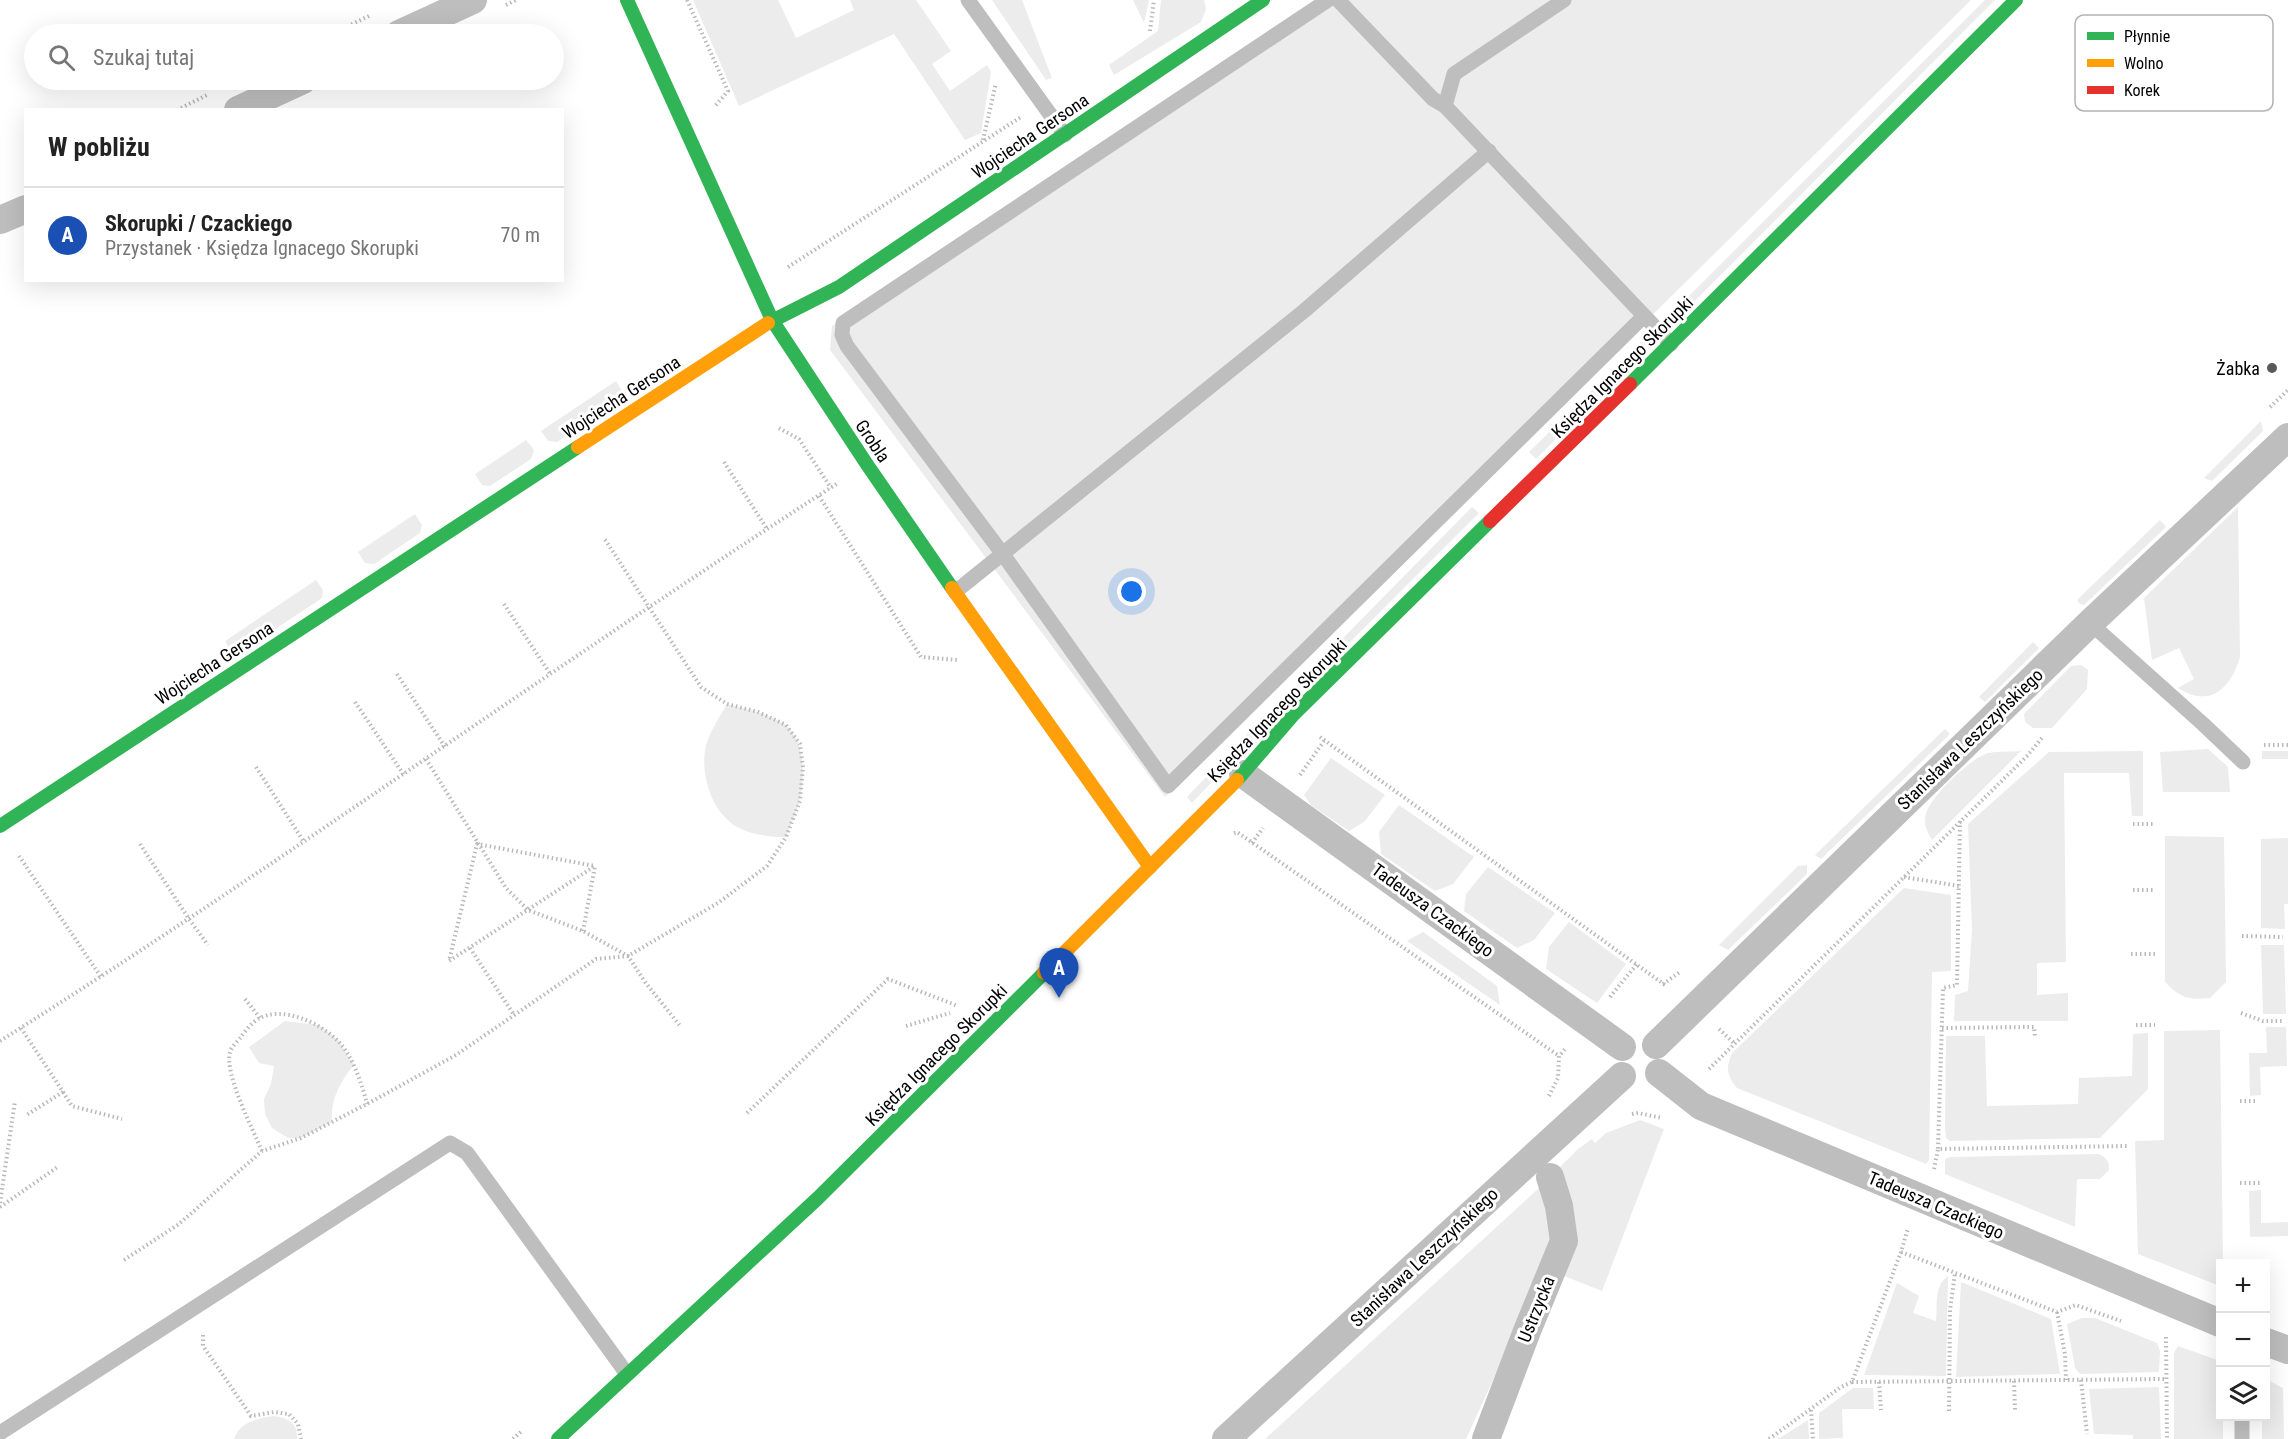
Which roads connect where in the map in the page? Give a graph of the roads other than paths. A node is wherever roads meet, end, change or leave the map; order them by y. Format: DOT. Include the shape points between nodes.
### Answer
graph roads {
  1 [pos="473,0"];
  2 [pos="627,0"];
  3 [pos="968,0"];
  4 [pos="1263,0"];
  5 [pos="1328,0"];
  6 [pos="1338,0"];
  7 [pos="1564,0"];
  8 [pos="2016,0"];
  9 [pos="421,24"];
  10 [pos="281,90"];
  11 [pos="1445,106"];
  12 [pos="242,108"];
  13 [pos="1065,135"];
  14 [pos="1489,151"];
  15 [pos="24,209"];
  16 [pos="0,220"];
  17 [pos="1644,316"];
  18 [pos="772,321"];
  19 [pos="1671,344"];
  20 [pos="2288,437"];
  21 [pos="1002,553"];
  22 [pos="955,592"];
  23 [pos="2090,623"];
  24 [pos="2243,762"];
  25 [pos="1243,774"];
  26 [pos="0,826"];
  27 [pos="1150,867"];
  28 [pos="1656,1046"];
  29 [pos="1622,1047"];
  30 [pos="1659,1073"];
  31 [pos="1622,1076"];
  32 [pos="1551,1177"];
  33 [pos="2216,1321"];
  34 [pos="2270,1344"];
  35 [pos="2288,1350"];
  36 [pos="627,1374"];
  37 [pos="2242,1421"];
  38 [pos="0,1433"];
  39 [pos="558,1439"];
  40 [pos="1226,1439"];
  41 [pos="1486,1439"];
  42 [pos="2242,1439"];
  1 -- 9 [label="street"];
  2 -- 18 [label="street, Grobla"];
  3 -- 13 [label="lane"];
  4 -- 13 [label="street, Wojciecha Gersona"];
  5 -- 21 [label="lane" via="843,323 842,335 847,346"];
  6 -- 11 [label="lane" via="1433,99"];
  7 -- 11 [label="lane" via="1454,74"];
  8 -- 19 [label="street, Księdza Ignacego Skorupki"];
  10 -- 12 [label="street"];
  11 -- 14 [label="lane"];
  13 -- 18 [label="street, Wojciecha Gersona" via="839,287"];
  14 -- 17 [label="lane"];
  14 -- 21 [label="lane" via="1304,311"];
  15 -- 16 [label="street"];
  17 -- 19 [label="lane"];
  17 -- 21 [label="lane" via="1168,786"];
  18 -- 22 [label="street, Grobla"];
  18 -- 26 [label="street, Wojciecha Gersona"];
  19 -- 25 [label="street, Księdza Ignacego Skorupki" via="1294,714"];
  20 -- 23 [label="street, Stanisława Leszczyńskiego"];
  21 -- 22 [label="lane"];
  22 -- 27 [label="street, Grobla"];
  23 -- 24 [label="lane"];
  23 -- 28 [label="street, Stanisława Leszczyńskiego"];
  25 -- 27 [label="street, Księdza Ignacego Skorupki"];
  25 -- 29 [label="street, Tadeusza Czackiego"];
  27 -- 36 [label="street, Księdza Ignacego Skorupki" via="818,1198"];
  28 -- 29 [label="street" via="1634,1039"];
  28 -- 30 [label="street" via="1662,1058"];
  29 -- 31 [label="street" via="1616,1062"];
  30 -- 31 [label="street" via="1641,1084"];
  30 -- 33 [label="street, Tadeusza Czackiego" via="1701,1106"];
  31 -- 40 [label="street, Stanisława Leszczyńskiego"];
  32 -- 41 [label="street, Ustrzycka" via="1564,1241"];
  34 -- 35 [label="street"];
  36 -- 38 [label="lane" via="467,1153 450,1143"];
  36 -- 39 [label="street, Księdza Ignacego Skorupki"];
  37 -- 42 [label="lane"];
}
